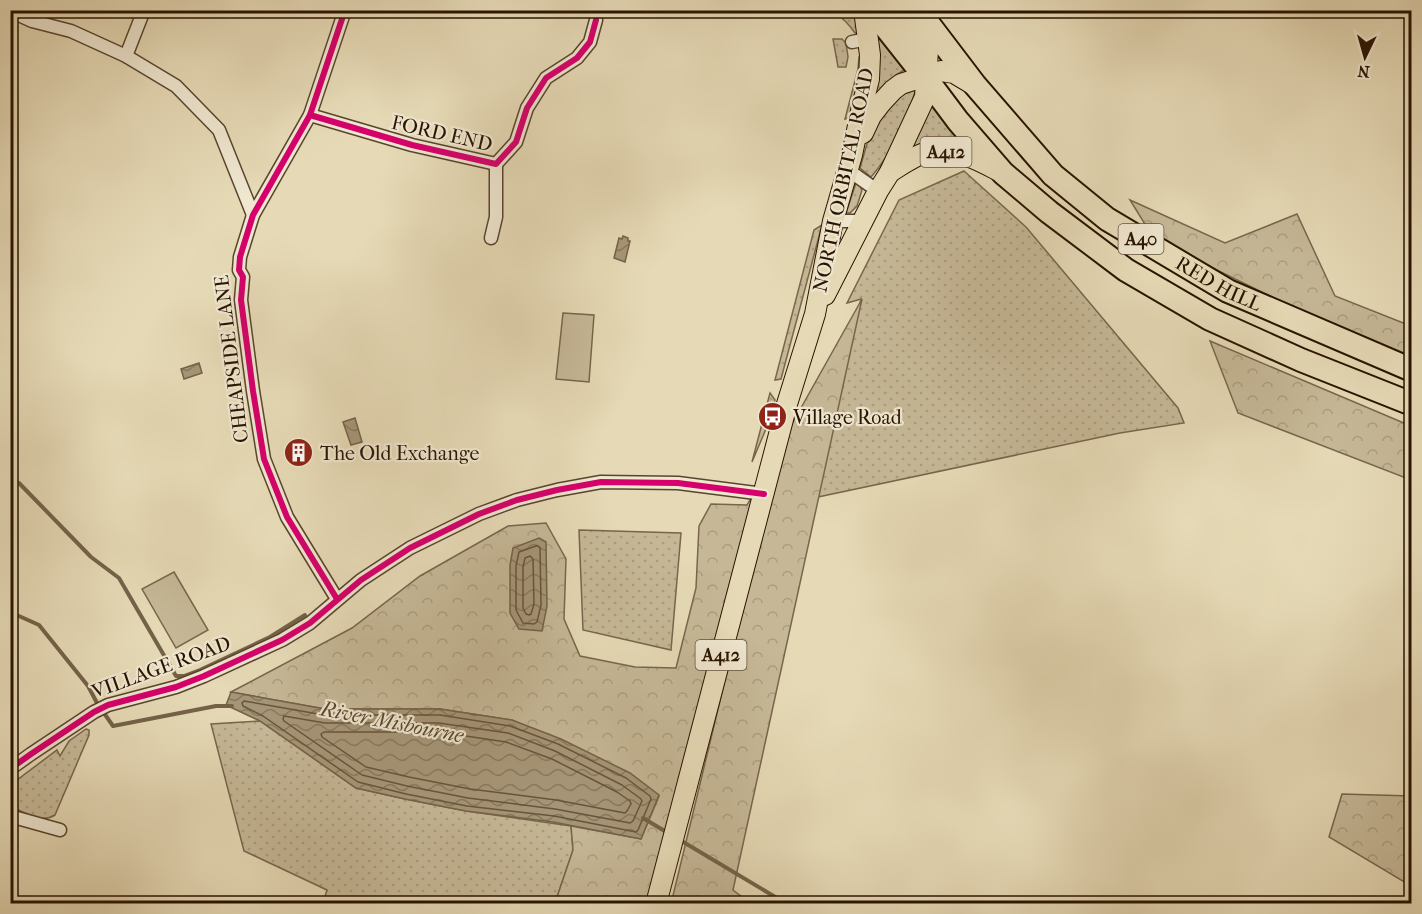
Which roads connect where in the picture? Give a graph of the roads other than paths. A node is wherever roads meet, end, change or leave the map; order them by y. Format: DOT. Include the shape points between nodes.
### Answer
graph roads {
  1 [pos="144,10"];
  2 [pos="345,10"];
  3 [pos="864,10"];
  4 [pos="872,10"];
  5 [pos="898,10"];
  6 [pos="10,11"];
  7 [pos="924,19"];
  8 [pos="596,20"];
  9 [pos="126,56"];
  10 [pos="925,77"];
  11 [pos="975,86"];
  12 [pos="310,115"];
  13 [pos="850,162"];
  14 [pos="496,164"];
  15 [pos="890,172"];
  16 [pos="1003,173"];
  17 [pos="878,191"];
  18 [pos="253,215"];
  19 [pos="832,221"];
  20 [pos="862,221"];
  21 [pos="491,238"];
  22 [pos="815,314"];
  23 [pos="1412,370"];
  24 [pos="1412,404"];
  25 [pos="764,494"];
  26 [pos="338,599"];
  27 [pos="10,769"];
  28 [pos="10,816"];
  29 [pos="60,830"];
  30 [pos="656,903"];
  1 -- 9 [label="street"];
  2 -- 12 [label="street, CHEAPSIDE LANE"];
  3 -- 13 [label="main road, NORTH ORBITAL ROAD" via="860,40 870,55 869,79"];
  4 -- 10 [label="highway, A40"];
  5 -- 10 [label="main road, NORTH ORBITAL ROAD" via="928,50"];
  6 -- 9 [label="street" via="71,31"];
  7 -- 11 [label="highway, RED HILL / A40"];
  8 -- 14 [label="street, FORD END" via="590,42 578,58 546,78 527,108 516,142"];
  9 -- 18 [label="street" via="176,86 219,130"];
  10 -- 11 [label="main road" via="941,71 954,73"];
  10 -- 13 [label="main road" via="893,90 871,117"];
  10 -- 15 [label="main road, NORTH ORBITAL ROAD / A412" via="925,97"];
  10 -- 16 [label="highway, RED HILL / A40"];
  11 -- 23 [label="highway, RED HILL / A40" via="1053,175 1107,219 1228,291"];
  12 -- 14 [label="street, FORD END"];
  12 -- 18 [label="street, CHEAPSIDE LANE"];
  13 -- 17 [label="street"];
  13 -- 19 [label="main road, NORTH ORBITAL ROAD"];
  14 -- 21 [label="street, FORD END" via="496,217"];
  15 -- 16 [label="main road, A412" via="928,152 952,152"];
  15 -- 17 [label="main road, NORTH ORBITAL ROAD / A412"];
  16 -- 24 [label="highway, RED HILL / A40" via="1126,270 1210,319"];
  17 -- 20 [label="main road, NORTH ORBITAL ROAD / A412"];
  18 -- 26 [label="street, CHEAPSIDE LANE" via="239,270 243,277 241,300 264,459 287,517"];
  19 -- 20 [label="street"];
  19 -- 22 [label="main road, NORTH ORBITAL ROAD"];
  20 -- 22 [label="main road, NORTH ORBITAL ROAD / A412"];
  22 -- 25 [label="main road, NORTH ORBITAL ROAD / A412"];
  25 -- 26 [label="street, VILLAGE ROAD" via="678,483 601,482 557,490 517,500 470,519 410,549"];
  25 -- 30 [label="main road, NORTH ORBITAL ROAD / A412"];
  26 -- 27 [label="street, VILLAGE ROAD" via="282,640 176,687 94,712"];
  28 -- 29 [label="street"];
}
